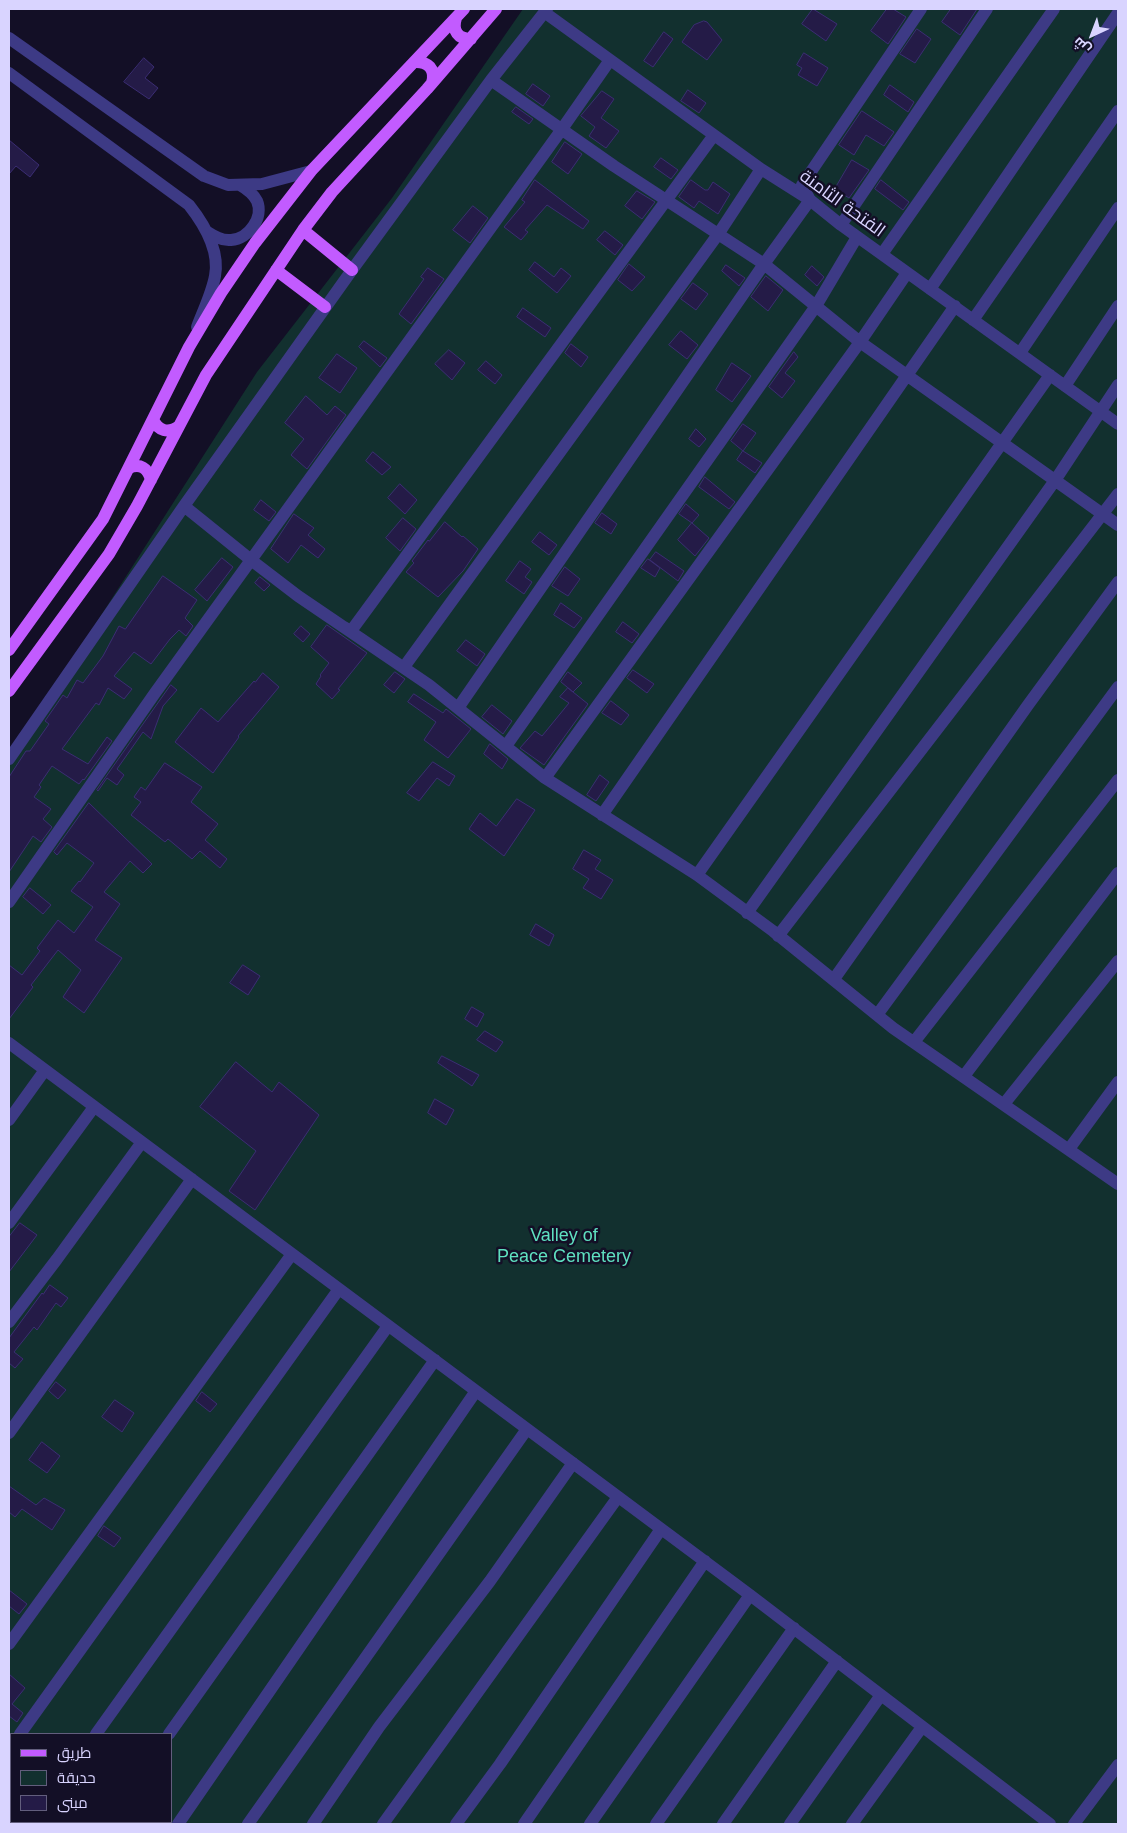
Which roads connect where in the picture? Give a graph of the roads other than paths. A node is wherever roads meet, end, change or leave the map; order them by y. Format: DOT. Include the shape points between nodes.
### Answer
graph roads {
  1 [pos="496,9"];
  2 [pos="921,9"];
  3 [pos="987,9"];
  4 [pos="1054,9"];
  5 [pos="546,11"];
  6 [pos="460,14"];
  7 [pos="1118,14"];
  8 [pos="9,38"];
  9 [pos="471,39"];
  10 [pos="610,60"];
  11 [pos="414,62"];
  12 [pos="9,73"];
  13 [pos="490,80"];
  14 [pos="432,83"];
  15 [pos="1118,111"];
  16 [pos="562,129"];
  17 [pos="714,135"];
  18 [pos="761,169"];
  19 [pos="311,171"];
  20 [pos="240,185"];
  21 [pos="665,200"];
  22 [pos="810,200"];
  23 [pos="1118,208"];
  24 [pos="841,225"];
  25 [pos="303,230"];
  26 [pos="206,231"];
  27 [pos="719,234"];
  28 [pos="857,237"];
  29 [pos="882,254"];
  30 [pos="764,264"];
  31 [pos="276,270"];
  32 [pos="352,270"];
  33 [pos="907,273"];
  34 [pos="930,289"];
  35 [pos="816,306"];
  36 [pos="954,306"];
  37 [pos="1118,306"];
  38 [pos="326,307"];
  39 [pos="973,320"];
  40 [pos="860,342"];
  41 [pos="189,347"];
  42 [pos="1020,353"];
  43 [pos="906,375"];
  44 [pos="1050,375"];
  45 [pos="1118,385"];
  46 [pos="1065,386"];
  47 [pos="1100,411"];
  48 [pos="153,419"];
  49 [pos="1118,424"];
  50 [pos="178,426"];
  51 [pos="1002,444"];
  52 [pos="129,468"];
  53 [pos="1056,479"];
  54 [pos="151,480"];
  55 [pos="1118,494"];
  56 [pos="184,506"];
  57 [pos="1104,514"];
  58 [pos="1118,524"];
  59 [pos="250,560"];
  60 [pos="1118,582"];
  61 [pos="338,624"];
  62 [pos="9,650"];
  63 [pos="404,668"];
  64 [pos="1118,687"];
  65 [pos="9,690"];
  66 [pos="458,708"];
  67 [pos="506,746"];
  68 [pos="9,759"];
  69 [pos="546,778"];
  70 [pos="1118,780"];
  71 [pos="602,815"];
  72 [pos="1118,874"];
  73 [pos="697,875"];
  74 [pos="9,902"];
  75 [pos="747,913"];
  76 [pos="778,936"];
  77 [pos="1118,961"];
  78 [pos="834,978"];
  79 [pos="877,1015"];
  80 [pos="914,1042"];
  81 [pos="9,1043"];
  82 [pos="45,1070"];
  83 [pos="964,1076"];
  84 [pos="1118,1082"];
  85 [pos="1004,1104"];
  86 [pos="94,1107"];
  87 [pos="9,1120"];
  88 [pos="142,1142"];
  89 [pos="1069,1149"];
  90 [pos="192,1179"];
  91 [pos="1118,1182"];
  92 [pos="9,1224"];
  93 [pos="292,1254"];
  94 [pos="340,1289"];
  95 [pos="9,1322"];
  96 [pos="388,1326"];
  97 [pos="434,1360"];
  98 [pos="476,1391"];
  99 [pos="527,1429"];
  100 [pos="9,1432"];
  101 [pos="573,1463"];
  102 [pos="618,1497"];
  103 [pos="661,1529"];
  104 [pos="705,1561"];
  105 [pos="750,1595"];
  106 [pos="794,1628"];
  107 [pos="9,1644"];
  108 [pos="838,1661"];
  109 [pos="882,1695"];
  110 [pos="922,1726"];
  111 [pos="21,1733"];
  112 [pos="97,1733"];
  113 [pos="170,1733"];
  114 [pos="1118,1765"];
  115 [pos="178,1824"];
  116 [pos="248,1824"];
  117 [pos="313,1824"];
  118 [pos="383,1824"];
  119 [pos="456,1824"];
  120 [pos="524,1824"];
  121 [pos="590,1824"];
  122 [pos="656,1824"];
  123 [pos="723,1824"];
  124 [pos="790,1824"];
  125 [pos="852,1824"];
  126 [pos="1050,1824"];
  127 [pos="1074,1824"];
  1 -- 9 [label="main road"];
  2 -- 22 [label="street" via="802,184"];
  3 -- 24 [label="street"];
  4 -- 29 [label="street"];
  5 -- 10 [label="street, الفتحة الثامنة"];
  5 -- 13 [label="street"];
  6 -- 9 [label="main road" via="454,24 455,31 459,36"];
  6 -- 11 [label="main road"];
  7 -- 34 [label="street"];
  8 -- 20 [label="street" via="204,176 228,186"];
  9 -- 14 [label="main road"];
  10 -- 16 [label="street"];
  10 -- 17 [label="street, الفتحة الثامنة"];
  11 -- 14 [label="main road" via="428,64 434,77"];
  11 -- 19 [label="main road"];
  12 -- 26 [label="street" via="189,205"];
  13 -- 16 [label="street"];
  13 -- 32 [label="street"];
  14 -- 25 [label="main road" via="332,192"];
  15 -- 39 [label="street"];
  16 -- 21 [label="street"];
  16 -- 59 [label="street"];
  17 -- 18 [label="street, الفتحة الثامنة"];
  17 -- 21 [label="street"];
  18 -- 22 [label="street, الفتحة الثامنة"];
  18 -- 27 [label="street"];
  19 -- 20 [label="street" via="262,184"];
  19 -- 41 [label="main road" via="221,293"];
  20 -- 26 [label="street" via="256,199 259,214 254,225 239,239 216,237"];
  21 -- 27 [label="street"];
  21 -- 61 [label="street" via="351,631"];
  22 -- 24 [label="street, الفتحة الثامنة"];
  22 -- 30 [label="street"];
  23 -- 42 [label="street"];
  24 -- 28 [label="street, الفتحة الثامنة"];
  25 -- 31 [label="main road"];
  25 -- 32 [label="main road"];
  26 -- 41 [label="street" via="215,255 216,275"];
  27 -- 30 [label="street"];
  27 -- 63 [label="street"];
  28 -- 29 [label="street, الفتحة الثامنة"];
  28 -- 35 [label="street"];
  29 -- 33 [label="street, الفتحة الثامنة"];
  30 -- 35 [label="street"];
  30 -- 66 [label="street"];
  31 -- 38 [label="main road"];
  31 -- 50 [label="main road" via="206,375"];
  32 -- 38 [label="street"];
  33 -- 34 [label="street, الفتحة الثامنة"];
  33 -- 40 [label="street"];
  34 -- 36 [label="street, الفتحة الثامنة"];
  35 -- 40 [label="street"];
  35 -- 67 [label="street"];
  36 -- 39 [label="street, الفتحة الثامنة"];
  36 -- 43 [label="street"];
  37 -- 46 [label="street"];
  38 -- 56 [label="street"];
  39 -- 42 [label="street, الفتحة الثامنة"];
  40 -- 43 [label="street"];
  40 -- 69 [label="street"];
  41 -- 48 [label="main road"];
  42 -- 44 [label="street, الفتحة الثامنة"];
  43 -- 51 [label="street"];
  43 -- 71 [label="street"];
  44 -- 46 [label="street, الفتحة الثامنة"];
  44 -- 51 [label="street"];
  45 -- 47 [label="street"];
  46 -- 47 [label="street, الفتحة الثامنة"];
  47 -- 49 [label="street, الفتحة الثامنة"];
  47 -- 53 [label="street"];
  48 -- 50 [label="main road" via="160,430 173,430"];
  48 -- 52 [label="main road"];
  50 -- 54 [label="main road"];
  51 -- 53 [label="street"];
  51 -- 73 [label="street"];
  52 -- 54 [label="main road" via="141,466 150,474"];
  52 -- 62 [label="main road" via="103,519"];
  53 -- 57 [label="street"];
  53 -- 75 [label="street"];
  54 -- 65 [label="main road" via="109,554"];
  55 -- 57 [label="street"];
  56 -- 59 [label="street"];
  56 -- 68 [label="street"];
  57 -- 58 [label="street"];
  57 -- 76 [label="street"];
  59 -- 61 [label="street"];
  59 -- 74 [label="street"];
  60 -- 78 [label="street"];
  61 -- 63 [label="street"];
  63 -- 66 [label="street"];
  64 -- 79 [label="street"];
  66 -- 67 [label="street"];
  67 -- 69 [label="street"];
  69 -- 71 [label="street"];
  70 -- 80 [label="street"];
  71 -- 73 [label="street"];
  72 -- 83 [label="street"];
  73 -- 75 [label="street"];
  75 -- 76 [label="street"];
  76 -- 78 [label="street"];
  77 -- 85 [label="street"];
  78 -- 79 [label="street"];
  79 -- 80 [label="street"];
  80 -- 83 [label="street"];
  81 -- 82 [label="street"];
  82 -- 86 [label="street"];
  82 -- 87 [label="street"];
  83 -- 85 [label="street"];
  84 -- 89 [label="street"];
  85 -- 89 [label="street"];
  86 -- 88 [label="street"];
  86 -- 92 [label="street"];
  88 -- 90 [label="street"];
  88 -- 95 [label="street"];
  89 -- 91 [label="street"];
  90 -- 93 [label="street"];
  90 -- 100 [label="street"];
  93 -- 94 [label="street"];
  93 -- 107 [label="street"];
  94 -- 96 [label="street"];
  94 -- 111 [label="street"];
  96 -- 97 [label="street"];
  96 -- 112 [label="street"];
  97 -- 98 [label="street"];
  97 -- 113 [label="street"];
  98 -- 99 [label="street"];
  98 -- 115 [label="street"];
  99 -- 101 [label="street"];
  99 -- 116 [label="street"];
  101 -- 102 [label="street"];
  101 -- 117 [label="street" via="490,1581 379,1728"];
  102 -- 103 [label="street"];
  102 -- 118 [label="street"];
  103 -- 104 [label="street"];
  103 -- 119 [label="street"];
  104 -- 105 [label="street"];
  104 -- 120 [label="street"];
  105 -- 106 [label="street"];
  105 -- 121 [label="street"];
  106 -- 108 [label="street"];
  106 -- 122 [label="street"];
  108 -- 109 [label="street"];
  108 -- 123 [label="street"];
  109 -- 110 [label="street"];
  109 -- 124 [label="street"];
  110 -- 125 [label="street"];
  110 -- 126 [label="street"];
  114 -- 127 [label="street"];
}
